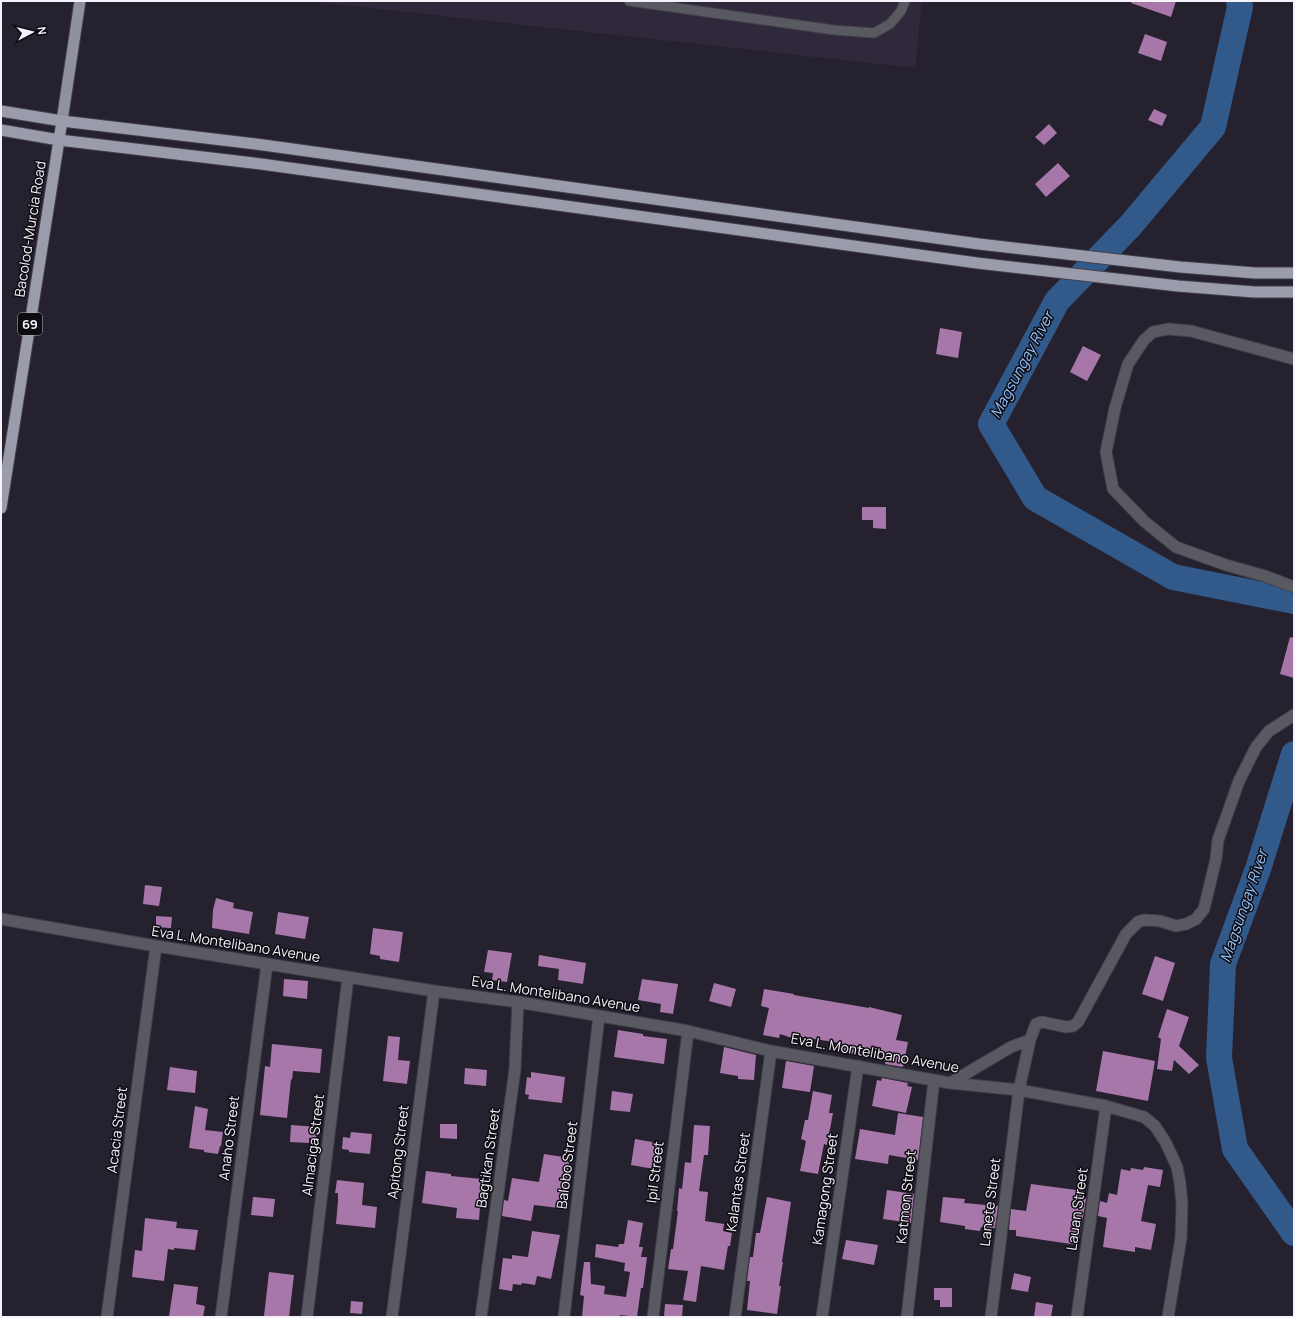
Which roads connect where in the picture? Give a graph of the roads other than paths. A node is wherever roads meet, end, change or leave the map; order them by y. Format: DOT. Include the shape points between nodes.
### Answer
graph roads {
  1 [pos="80,1"];
  2 [pos="629,1"];
  3 [pos="905,1"];
  4 [pos="1,111"];
  5 [pos="62,121"];
  6 [pos="1,130"];
  7 [pos="59,140"];
  8 [pos="1294,273"];
  9 [pos="1294,292"];
  10 [pos="1294,359"];
  11 [pos="4,474"];
  12 [pos="1,508"];
  13 [pos="1294,587"];
  14 [pos="1294,715"];
  15 [pos="1,919"];
  16 [pos="156,946"];
  17 [pos="267,964"];
  18 [pos="348,977"];
  19 [pos="434,991"];
  20 [pos="518,1002"];
  21 [pos="599,1016"];
  22 [pos="688,1031"];
  23 [pos="1030,1040"];
  24 [pos="771,1051"];
  25 [pos="858,1066"];
  26 [pos="934,1080"];
  27 [pos="950,1083"];
  28 [pos="1019,1090"];
  29 [pos="1106,1106"];
  30 [pos="107,1317"];
  31 [pos="221,1317"];
  32 [pos="307,1317"];
  33 [pos="392,1317"];
  34 [pos="481,1317"];
  35 [pos="564,1317"];
  36 [pos="653,1317"];
  37 [pos="735,1317"];
  38 [pos="822,1317"];
  39 [pos="908,1317"];
  40 [pos="991,1317"];
  41 [pos="1078,1317"];
  42 [pos="1168,1317"];
  1 -- 5 [label="main road, Bacolod-Murcia Road / 69"];
  2 -- 3 [label="lane" via="834,30 874,33 890,24 901,11"];
  4 -- 5 [label="highway"];
  5 -- 7 [label="highway, Bacolod-Murcia Road / 69"];
  5 -- 8 [label="highway" via="264,145 979,244 1180,267 1255,273"];
  6 -- 7 [label="highway"];
  7 -- 9 [label="highway" via="261,164 977,263 1178,286 1254,292"];
  7 -- 11 [label="highway, Bacolod-Murcia Road / 69"];
  10 -- 13 [label="street" via="1191,331 1168,329 1153,332 1144,340 1128,364 1106,452 1113,489 1144,522 1176,547"];
  11 -- 12 [label="highway, Bacolod-Murcia Road / 69"];
  14 -- 23 [label="street, Lanete Street" via="1269,731 1256,747 1239,781 1218,840 1204,909 1196,919 1176,926 1160,921 1138,922 1126,934 1078,1022 1066,1027 1038,1022"];
  15 -- 16 [label="street, Eva L. Montelibano Avenue"];
  16 -- 17 [label="street, Eva L. Montelibano Avenue"];
  16 -- 30 [label="street, Acacia Street"];
  17 -- 18 [label="street, Eva L. Montelibano Avenue"];
  17 -- 31 [label="street, Anaho Street"];
  18 -- 19 [label="street, Eva L. Montelibano Avenue"];
  18 -- 32 [label="street, Almaciga Street"];
  19 -- 20 [label="street, Eva L. Montelibano Avenue"];
  19 -- 33 [label="street, Apitong Street"];
  20 -- 21 [label="street, Eva L. Montelibano Avenue"];
  20 -- 34 [label="street, Bagtikan Street" via="515,1068"];
  21 -- 22 [label="street, Eva L. Montelibano Avenue"];
  21 -- 35 [label="street, Balobo Street"];
  22 -- 24 [label="street, Eva L. Montelibano Avenue"];
  22 -- 36 [label="street, Ipil Street"];
  23 -- 27 [label="street" via="1011,1047"];
  23 -- 28 [label="street, Lanete Street"];
  24 -- 25 [label="street, Eva L. Montelibano Avenue"];
  24 -- 37 [label="street, Kalantas Street"];
  25 -- 26 [label="street, Eva L. Montelibano Avenue"];
  25 -- 38 [label="street, Kamagong Street"];
  26 -- 27 [label="street, Eva L. Montelibano Avenue"];
  26 -- 39 [label="street, Katmon Street"];
  27 -- 28 [label="street, Eva L. Montelibano Avenue"];
  28 -- 29 [label="street, Eva L. Montelibano Avenue"];
  28 -- 40 [label="street, Lanete Street"];
  29 -- 41 [label="street, Lauan Street"];
  29 -- 42 [label="street, Eva L. Montelibano Avenue" via="1144,1116 1155,1126 1166,1143 1177,1167 1182,1204 1181,1238"];
}
